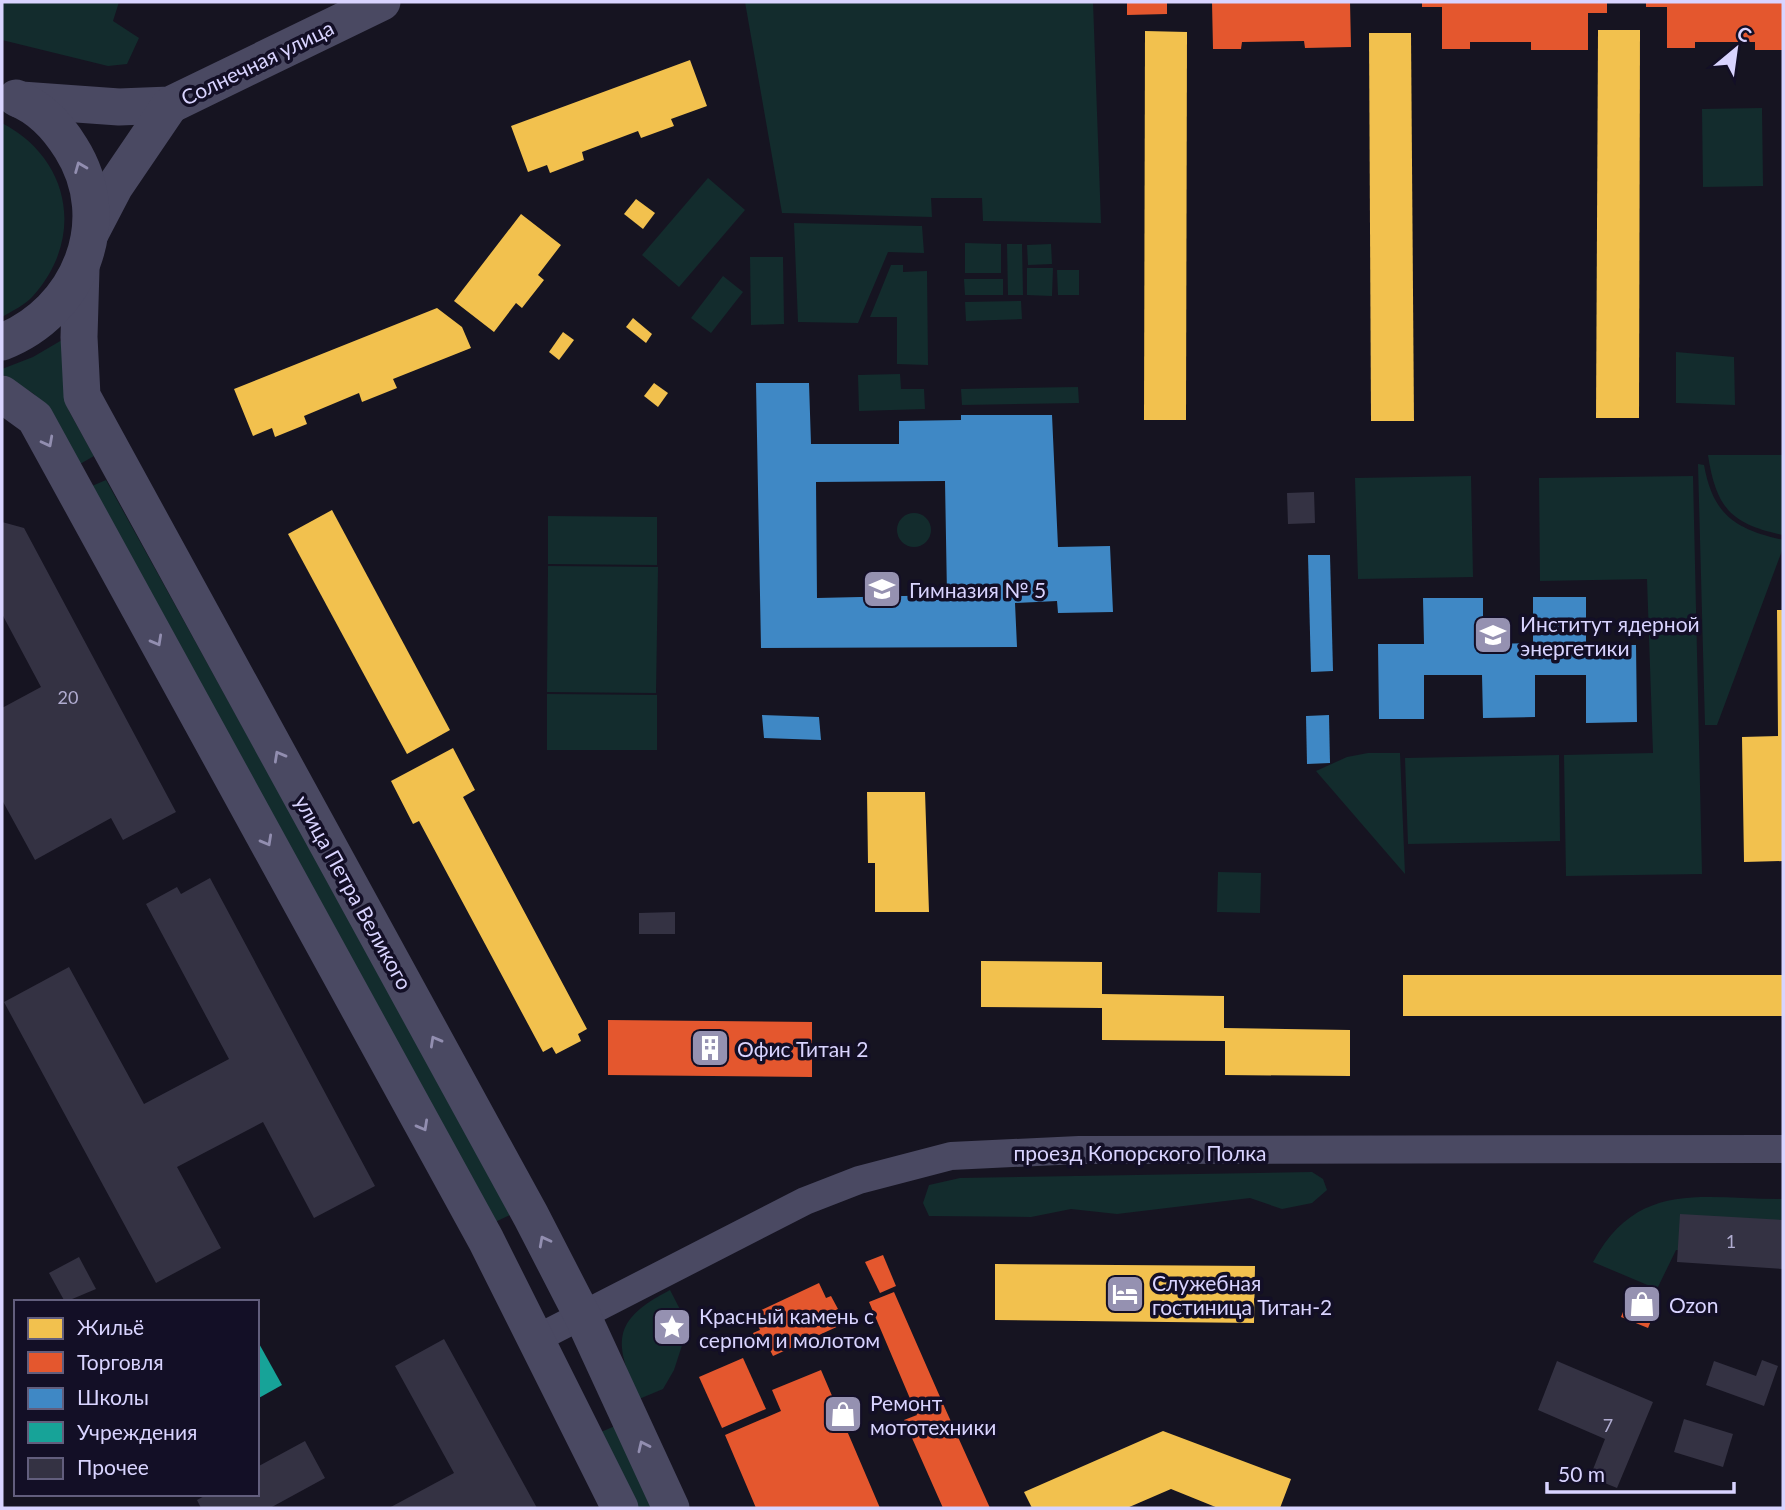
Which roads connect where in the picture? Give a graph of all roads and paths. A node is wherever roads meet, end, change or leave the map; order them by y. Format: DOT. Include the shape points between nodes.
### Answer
graph roads {
  1 [pos="382,2"];
  2 [pos="11,96"];
  3 [pos="170,104"];
  4 [pos="90,233"];
  5 [pos="81,269"];
  6 [pos="2,342"];
  7 [pos="2,394"];
  8 [pos="1783,1149"];
  9 [pos="582,1315"];
  10 [pos="538,1338"];
  11 [pos="620,1508"];
  12 [pos="671,1508"];
  1 -- 3 [label="street, Солнечная улица"];
  2 -- 3 [label="street, Солнечная улица" via="119,107"];
  4 -- 2 [label="street, one-way" via="89,194 76,156 53,124"];
  3 -- 4 [label="street, Солнечная улица"];
  4 -- 5 [label="street"];
  5 -- 6 [label="street" via="48,315"];
  9 -- 5 [label="street, улица Петра Великого, one-way" via="82,396"];
  7 -- 10 [label="street, one-way" via="35,418"];
  8 -- 9 [label="street, проезд Копорского Полка" via="1079,1150 951,1156 859,1180 805,1201"];
  9 -- 10 [label="street, проезд Копорского Полка"];
  12 -- 9 [label="street, улица Петра Великого, one-way"];
  10 -- 11 [label="street"];
}
